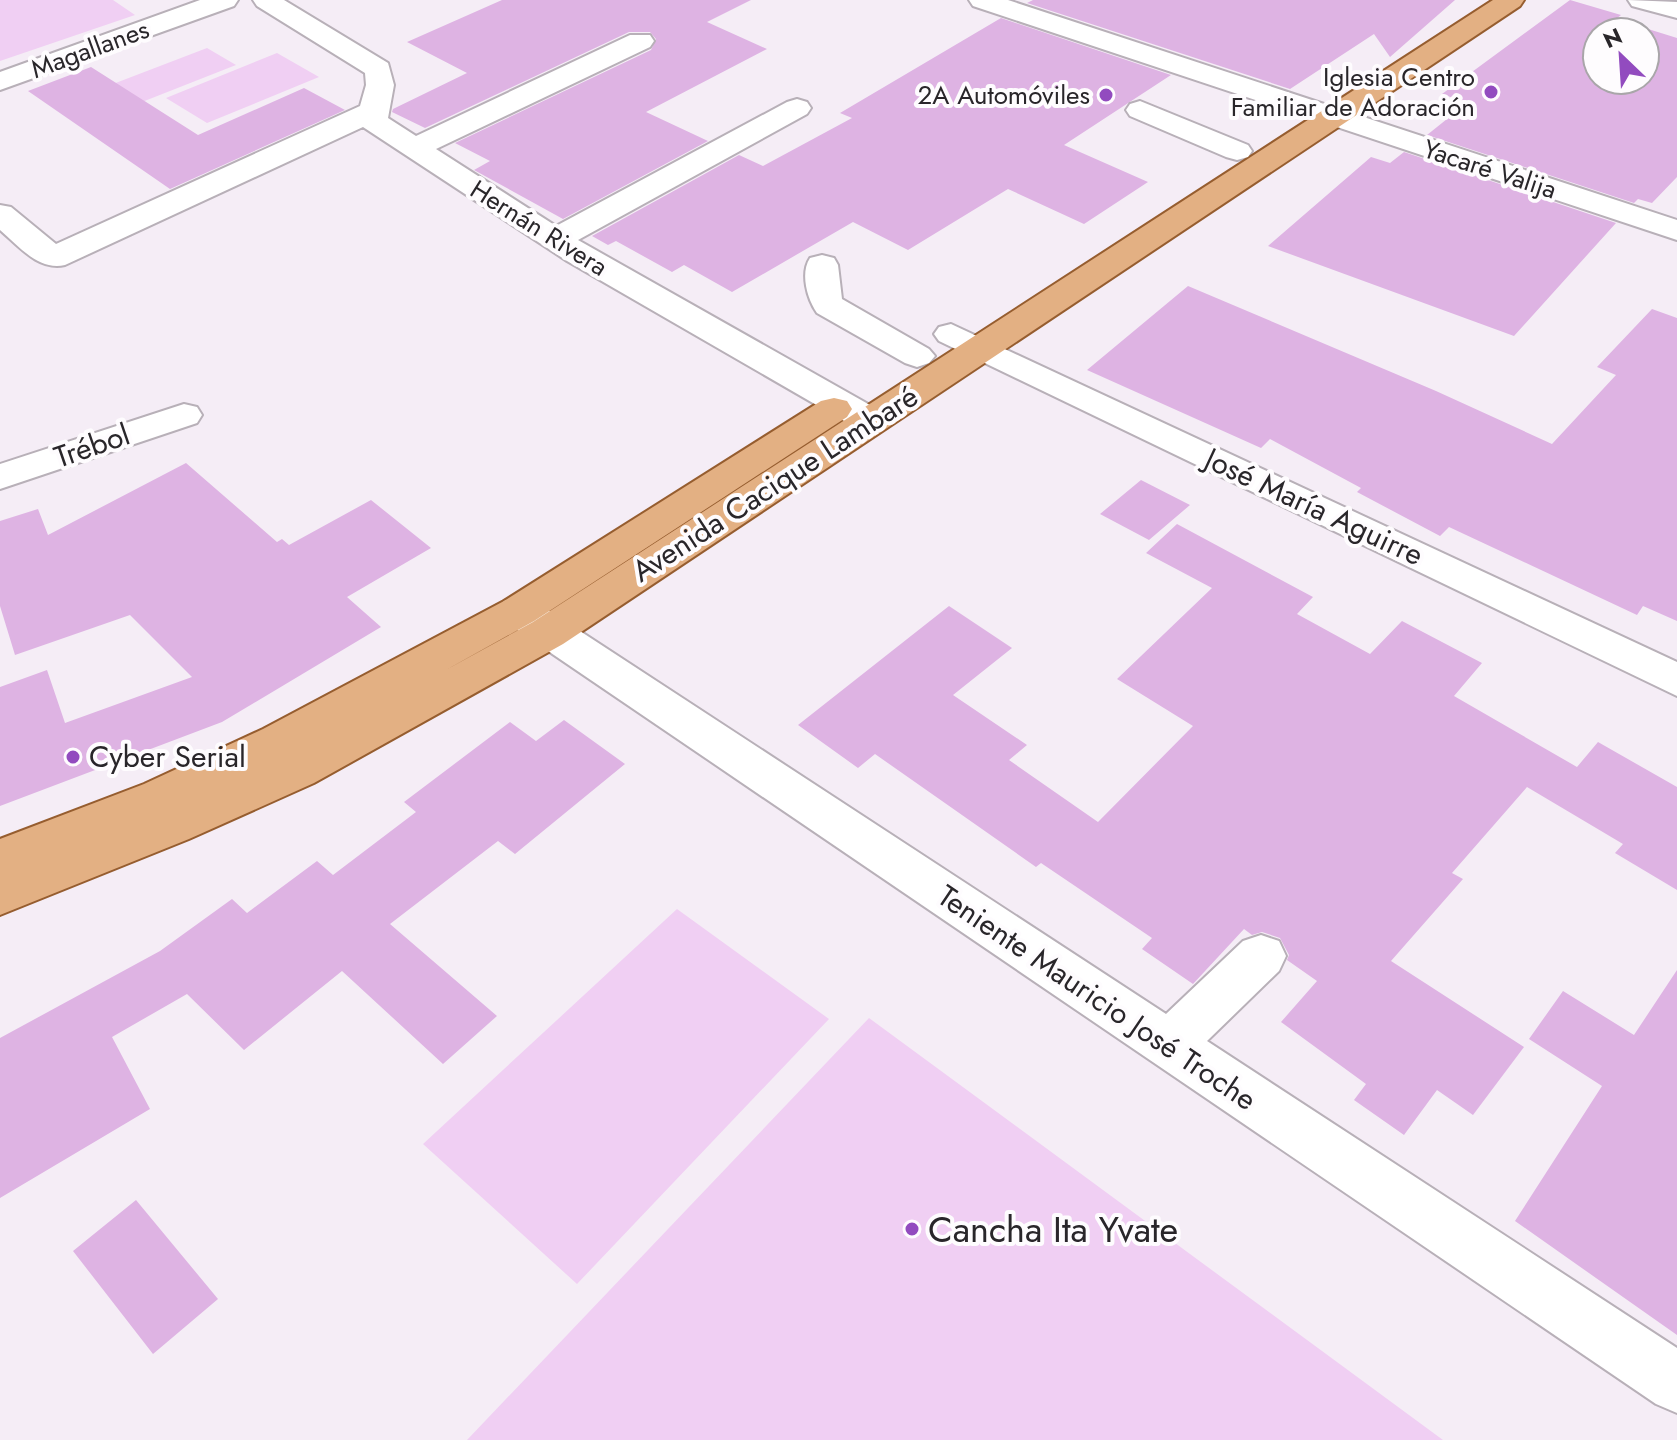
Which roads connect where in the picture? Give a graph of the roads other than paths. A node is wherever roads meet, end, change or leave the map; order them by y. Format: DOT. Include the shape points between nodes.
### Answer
graph roads {
  1 [pos="225,0"];
  2 [pos="266,0"];
  3 [pos="982,0"];
  4 [pos="1473,0"];
  5 [pos="1511,0"];
  6 [pos="1641,0"];
  7 [pos="1677,10"];
  8 [pos="640,41"];
  9 [pos="1428,42"];
  10 [pos="0,82"];
  11 [pos="797,108"];
  12 [pos="1140,110"];
  13 [pos="371,112"];
  14 [pos="1317,113"];
  15 [pos="414,148"];
  16 [pos="1237,151"];
  17 [pos="0,214"];
  18 [pos="1677,230"];
  19 [pos="555,239"];
  20 [pos="822,265"];
  21 [pos="965,342"];
  22 [pos="917,356"];
  23 [pos="842,404"];
  24 [pos="184,415"];
  25 [pos="871,421"];
  26 [pos="0,477"];
  27 [pos="533,622"];
  28 [pos="1677,680"];
  29 [pos="0,859"];
  30 [pos="0,895"];
  31 [pos="1261,956"];
  32 [pos="1168,1045"];
  33 [pos="1677,1383"];
  1 -- 10 [label="street, Magallanes"];
  2 -- 13 [label="street" via="378,69 383,84"];
  3 -- 14 [label="street, Yacaré Valija"];
  4 -- 9 [label="main road, Avenida Cacique Lambaré"];
  5 -- 9 [label="main road, Avenida Cacique Lambaré"];
  6 -- 7 [label="street"];
  8 -- 15 [label="street"];
  9 -- 14 [label="main road, Avenida Cacique Lambaré"];
  11 -- 19 [label="street"];
  12 -- 16 [label="street"];
  13 -- 15 [label="street, Hernán Rivera" via="374,122"];
  13 -- 17 [label="street" via="53,258"];
  14 -- 16 [label="main road, Avenida Cacique Lambaré"];
  14 -- 18 [label="street, Yacaré Valija"];
  14 -- 21 [label="main road, Avenida Cacique Lambaré"];
  15 -- 19 [label="street, Hernán Rivera"];
  16 -- 21 [label="main road, Avenida Cacique Lambaré"];
  19 -- 23 [label="street, Hernán Rivera"];
  20 -- 22 [label="street" via="829,306"];
  21 -- 22 [label="main road, Avenida Cacique Lambaré"];
  21 -- 25 [label="main road, Avenida Cacique Lambaré"];
  21 -- 28 [label="street, José María Aguirre"];
  22 -- 23 [label="main road, Avenida Cacique Lambaré"];
  23 -- 25 [label="street, Hernán Rivera"];
  23 -- 27 [label="main road, Avenida Cacique Lambaré"];
  24 -- 26 [label="street, Trébol"];
  25 -- 27 [label="main road, Avenida Cacique Lambaré"];
  27 -- 29 [label="main road, Avenida Cacique Lambaré" via="160,797"];
  27 -- 30 [label="main road, Avenida Cacique Lambaré" via="298,771"];
  27 -- 32 [label="street, Teniente Mauricio José Troche"];
  31 -- 32 [label="street"];
  32 -- 33 [label="street, Teniente Mauricio José Troche"];
}
